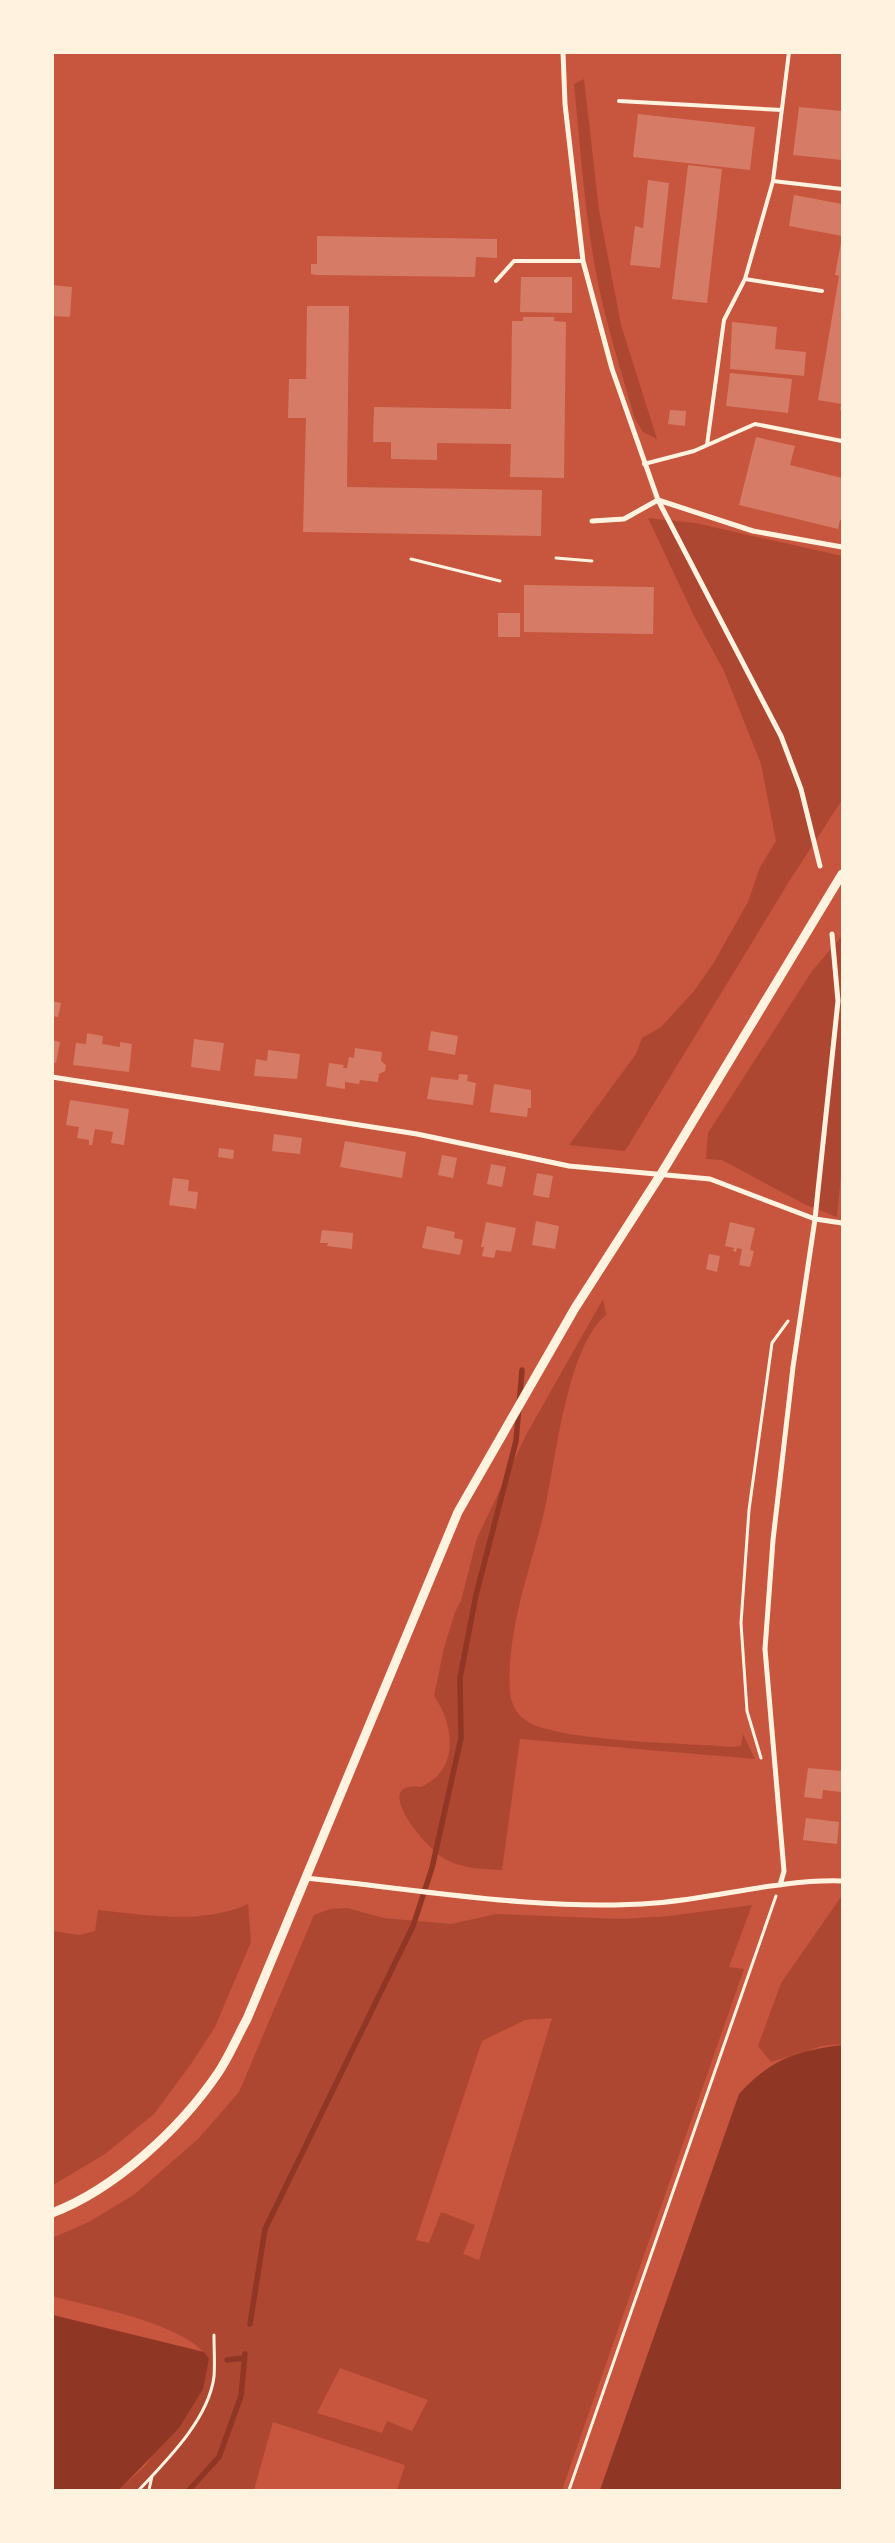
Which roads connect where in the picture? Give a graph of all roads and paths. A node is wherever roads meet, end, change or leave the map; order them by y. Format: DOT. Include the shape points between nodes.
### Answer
graph roads {
  1 [pos="563,52"];
  2 [pos="788,52"];
  3 [pos="619,101"];
  4 [pos="782,110"];
  5 [pos="773,180"];
  6 [pos="842,189"];
  7 [pos="583,262"];
  8 [pos="745,279"];
  9 [pos="496,281"];
  10 [pos="822,292"];
  11 [pos="842,441"];
  12 [pos="707,445"];
  13 [pos="644,464"];
  14 [pos="658,500"];
  15 [pos="592,520"];
  16 [pos="842,546"];
  17 [pos="556,558"];
  18 [pos="410,559"];
  19 [pos="592,561"];
  20 [pos="500,581"];
  21 [pos="820,866"];
  22 [pos="842,874"];
  23 [pos="832,934"];
  24 [pos="52,1077"];
  25 [pos="661,1174"];
  26 [pos="815,1220"];
  27 [pos="842,1223"];
  28 [pos="304,1878"];
  29 [pos="842,1881"];
  30 [pos="780,1885"];
  31 [pos="52,2213"];
  32 [pos="214,2335"];
  33 [pos="152,2476"];
  34 [pos="139,2490"];
  35 [pos="149,2490"];
  36 [pos="569,2490"];
  1 -- 7 [label="street" via="567,124"];
  2 -- 4 [label="lane"];
  3 -- 4 [label="lane"];
  4 -- 5 [label="lane"];
  5 -- 6 [label="lane"];
  5 -- 8 [label="lane"];
  7 -- 9 [label="lane" via="514,261"];
  7 -- 13 [label="street" via="612,369"];
  8 -- 10 [label="lane"];
  8 -- 12 [label="lane" via="724,320"];
  11 -- 12 [label="lane" via="755,424"];
  12 -- 13 [label="lane"];
  13 -- 14 [label="street"];
  14 -- 15 [label="street" via="624,519"];
  14 -- 16 [label="street" via="753,532"];
  14 -- 21 [label="street" via="780,736 801,788"];
  17 -- 19 [label="path"];
  18 -- 20 [label="path"];
  22 -- 25 [label="street"];
  23 -- 26 [label="street" via="838,1001"];
  24 -- 25 [label="street" via="417,1134 569,1166"];
  25 -- 26 [label="street" via="710,1179"];
  25 -- 28 [label="street" via="574,1308 458,1512"];
  26 -- 27 [label="street"];
  26 -- 30 [label="street" via="773,1540 765,1649 784,1871"];
  28 -- 30 [label="street" via="570,1905 655,1903"];
  28 -- 31 [label="street" via="246,2019 218,2073 177,2124 135,2162 96,2190"];
  29 -- 30 [label="street" via="810,1880"];
  30 -- 36 [label="path"];
  32 -- 33 [label="path" via="214,2378 205,2406 179,2446"];
  33 -- 34 [label="path"];
  33 -- 35 [label="path"];
}
